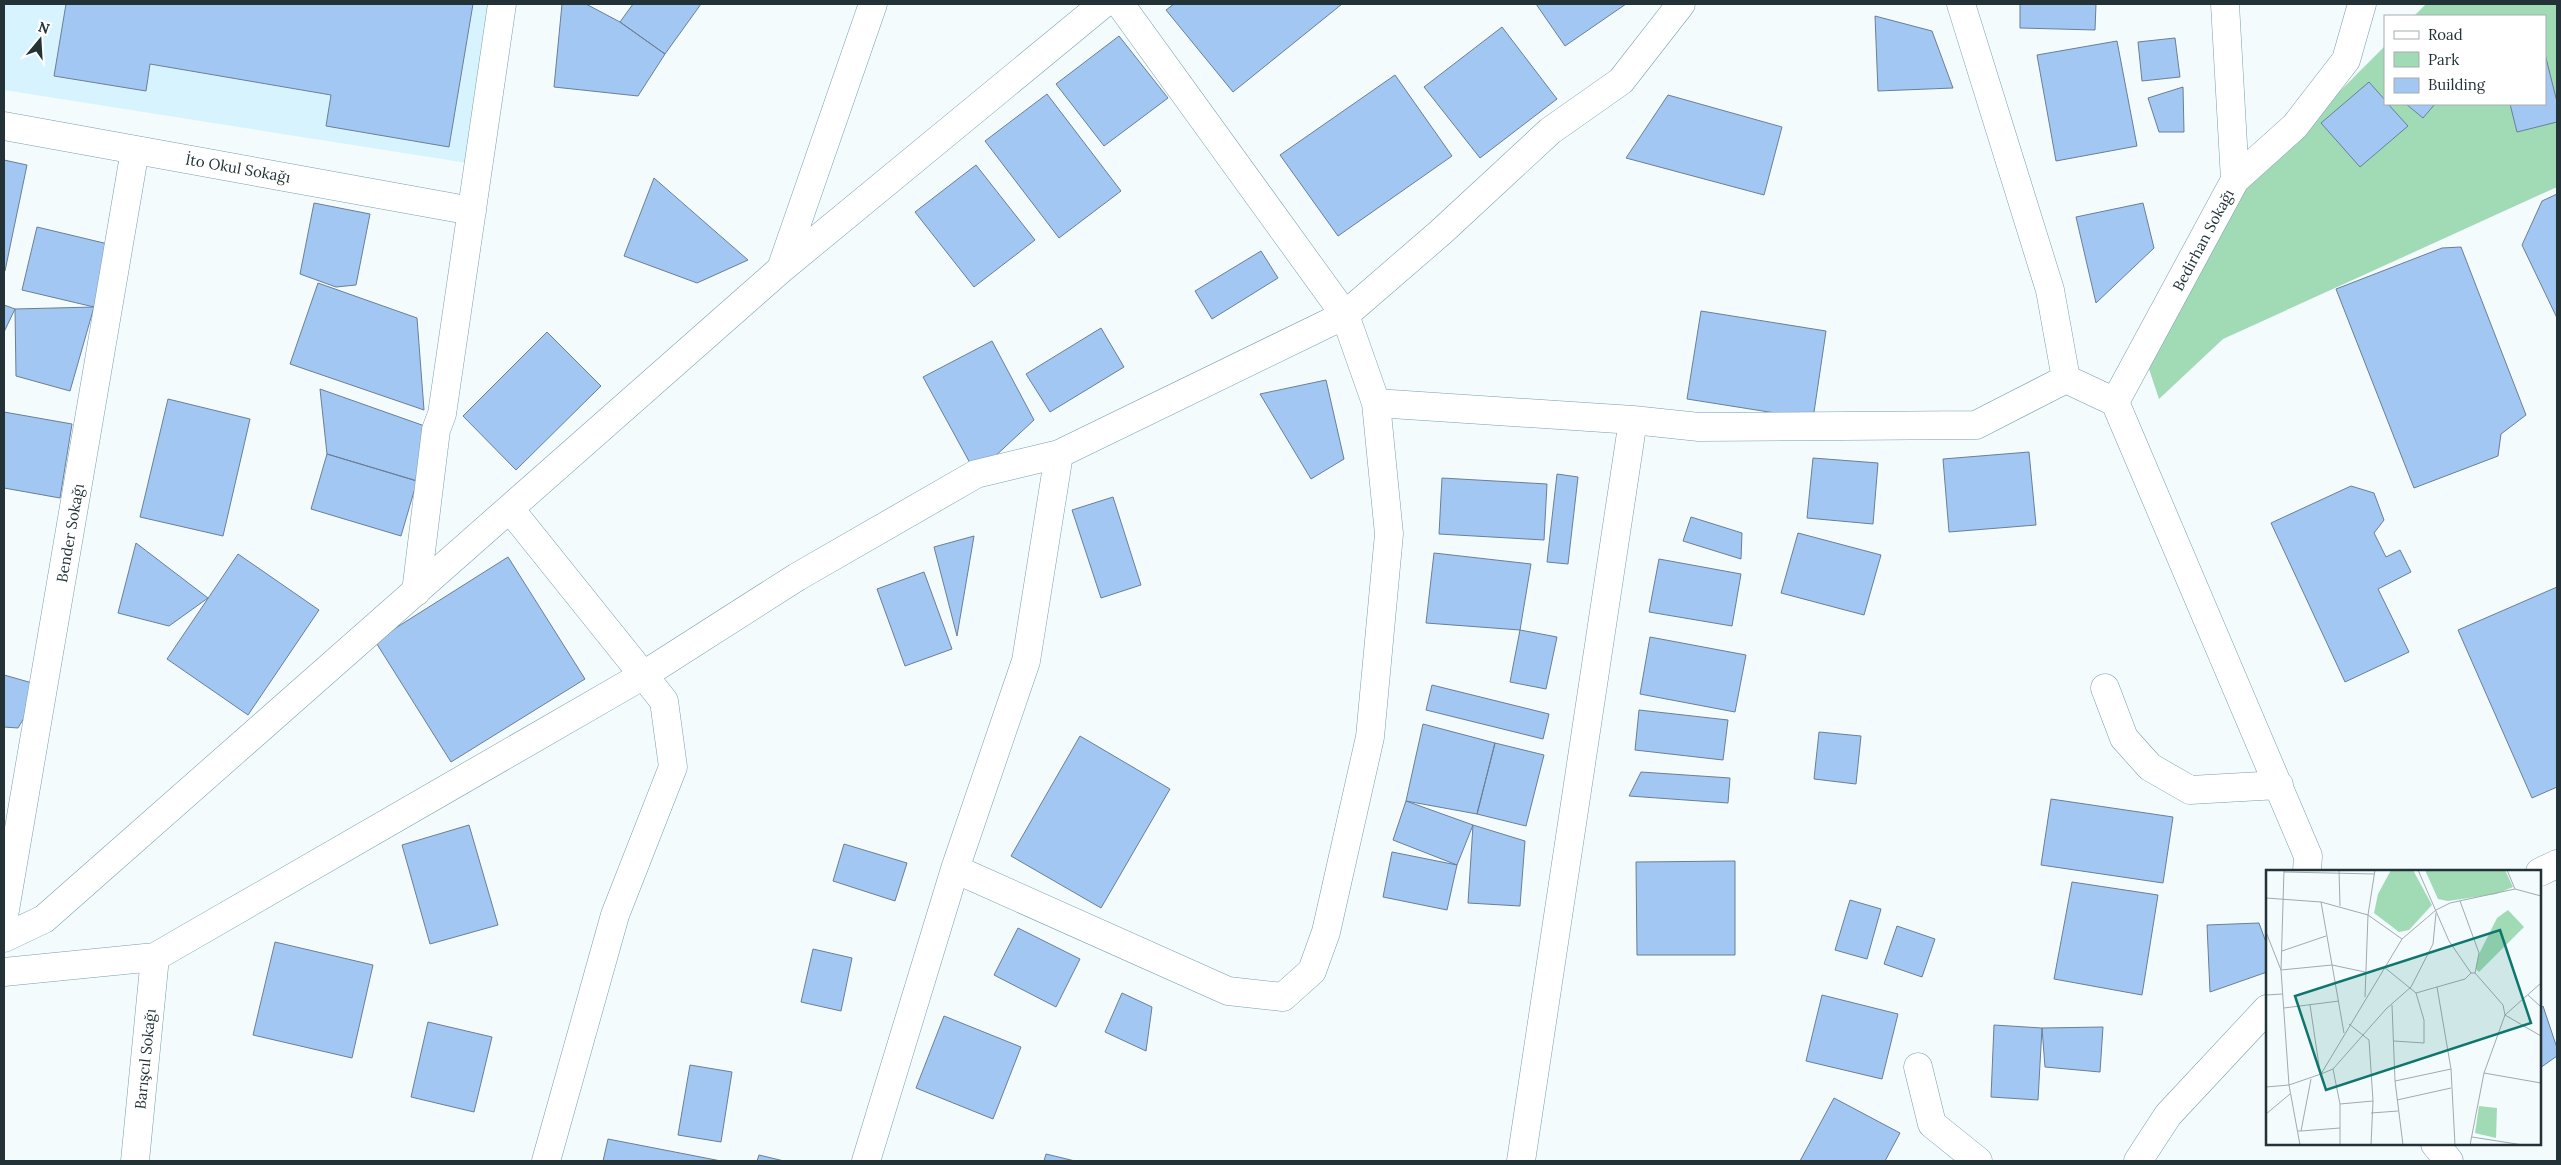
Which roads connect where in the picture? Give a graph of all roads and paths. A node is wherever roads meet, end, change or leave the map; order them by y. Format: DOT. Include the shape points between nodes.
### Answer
graph roads {
  1 [pos="502,4"];
  2 [pos="873,4"];
  3 [pos="1103,4"];
  4 [pos="1120,4"];
  5 [pos="1681,4"];
  6 [pos="1961,4"];
  7 [pos="2225,4"];
  8 [pos="2362,4"];
  9 [pos="4,126"];
  10 [pos="135,150"];
  11 [pos="2235,180"];
  12 [pos="472,211"];
  13 [pos="780,270"];
  14 [pos="1345,314"];
  15 [pos="2066,379"];
  16 [pos="1376,402"];
  17 [pos="2116,402"];
  18 [pos="1633,420"];
  19 [pos="1059,454"];
  20 [pos="510,508"];
  21 [pos="416,592"];
  22 [pos="642,676"];
  23 [pos="2105,688"];
  24 [pos="2279,785"];
  25 [pos="2557,864"];
  26 [pos="955,869"];
  27 [pos="2307,870"];
  28 [pos="2541,872"];
  29 [pos="4,916"];
  30 [pos="4,938"];
  31 [pos="155,957"];
  32 [pos="4,972"];
  33 [pos="2266,1010"];
  34 [pos="1918,1068"];
  35 [pos="2436,1145"];
  36 [pos="135,1161"];
  37 [pos="546,1161"];
  38 [pos="866,1161"];
  39 [pos="1521,1161"];
  40 [pos="1978,1161"];
  41 [pos="2138,1161"];
  42 [pos="2449,1161"];
  1 -- 12 [label="street"];
  2 -- 13 [label="street"];
  3 -- 13 [label="street"];
  4 -- 14 [label="street"];
  5 -- 14 [label="street" via="1621,81 1550,131 1441,232"];
  6 -- 15 [label="street" via="2050,290"];
  7 -- 11 [label="street, Bedirhan Sokağı"];
  8 -- 11 [label="street" via="2346,60 2295,126"];
  9 -- 10 [label="street, İto Okul Sokağı"];
  10 -- 12 [label="street, İto Okul Sokağı"];
  10 -- 29 [label="street, Bender Sokağı"];
  11 -- 17 [label="street, Bedirhan Sokağı"];
  12 -- 21 [label="street" via="442,414 436,430"];
  13 -- 20 [label="street"];
  14 -- 16 [label="street"];
  14 -- 19 [label="street"];
  15 -- 17 [label="street"];
  15 -- 18 [label="street" via="1976,424 1699,427"];
  16 -- 18 [label="street"];
  16 -- 26 [label="street" via="1389,534 1370,737 1326,932 1312,971 1283,998 1228,991"];
  17 -- 24 [label="street"];
  18 -- 39 [label="street"];
  19 -- 22 [label="street" via="976,474 797,576"];
  19 -- 26 [label="street" via="1026,661"];
  20 -- 21 [label="street"];
  20 -- 22 [label="street"];
  21 -- 30 [label="street" via="44,919"];
  22 -- 31 [label="street"];
  22 -- 37 [label="street" via="664,701 673,767 615,915"];
  23 -- 24 [label="street" via="2124,738 2150,767 2190,790"];
  24 -- 27 [label="street" via="2308,856"];
  25 -- 28 [label="street"];
  26 -- 38 [label="street"];
  31 -- 32 [label="street"];
  31 -- 36 [label="street, Barışcıl Sokağı"];
  33 -- 41 [label="street" via="2168,1115"];
  34 -- 40 [label="street" via="1932,1124"];
  35 -- 42 [label="street"];
}
